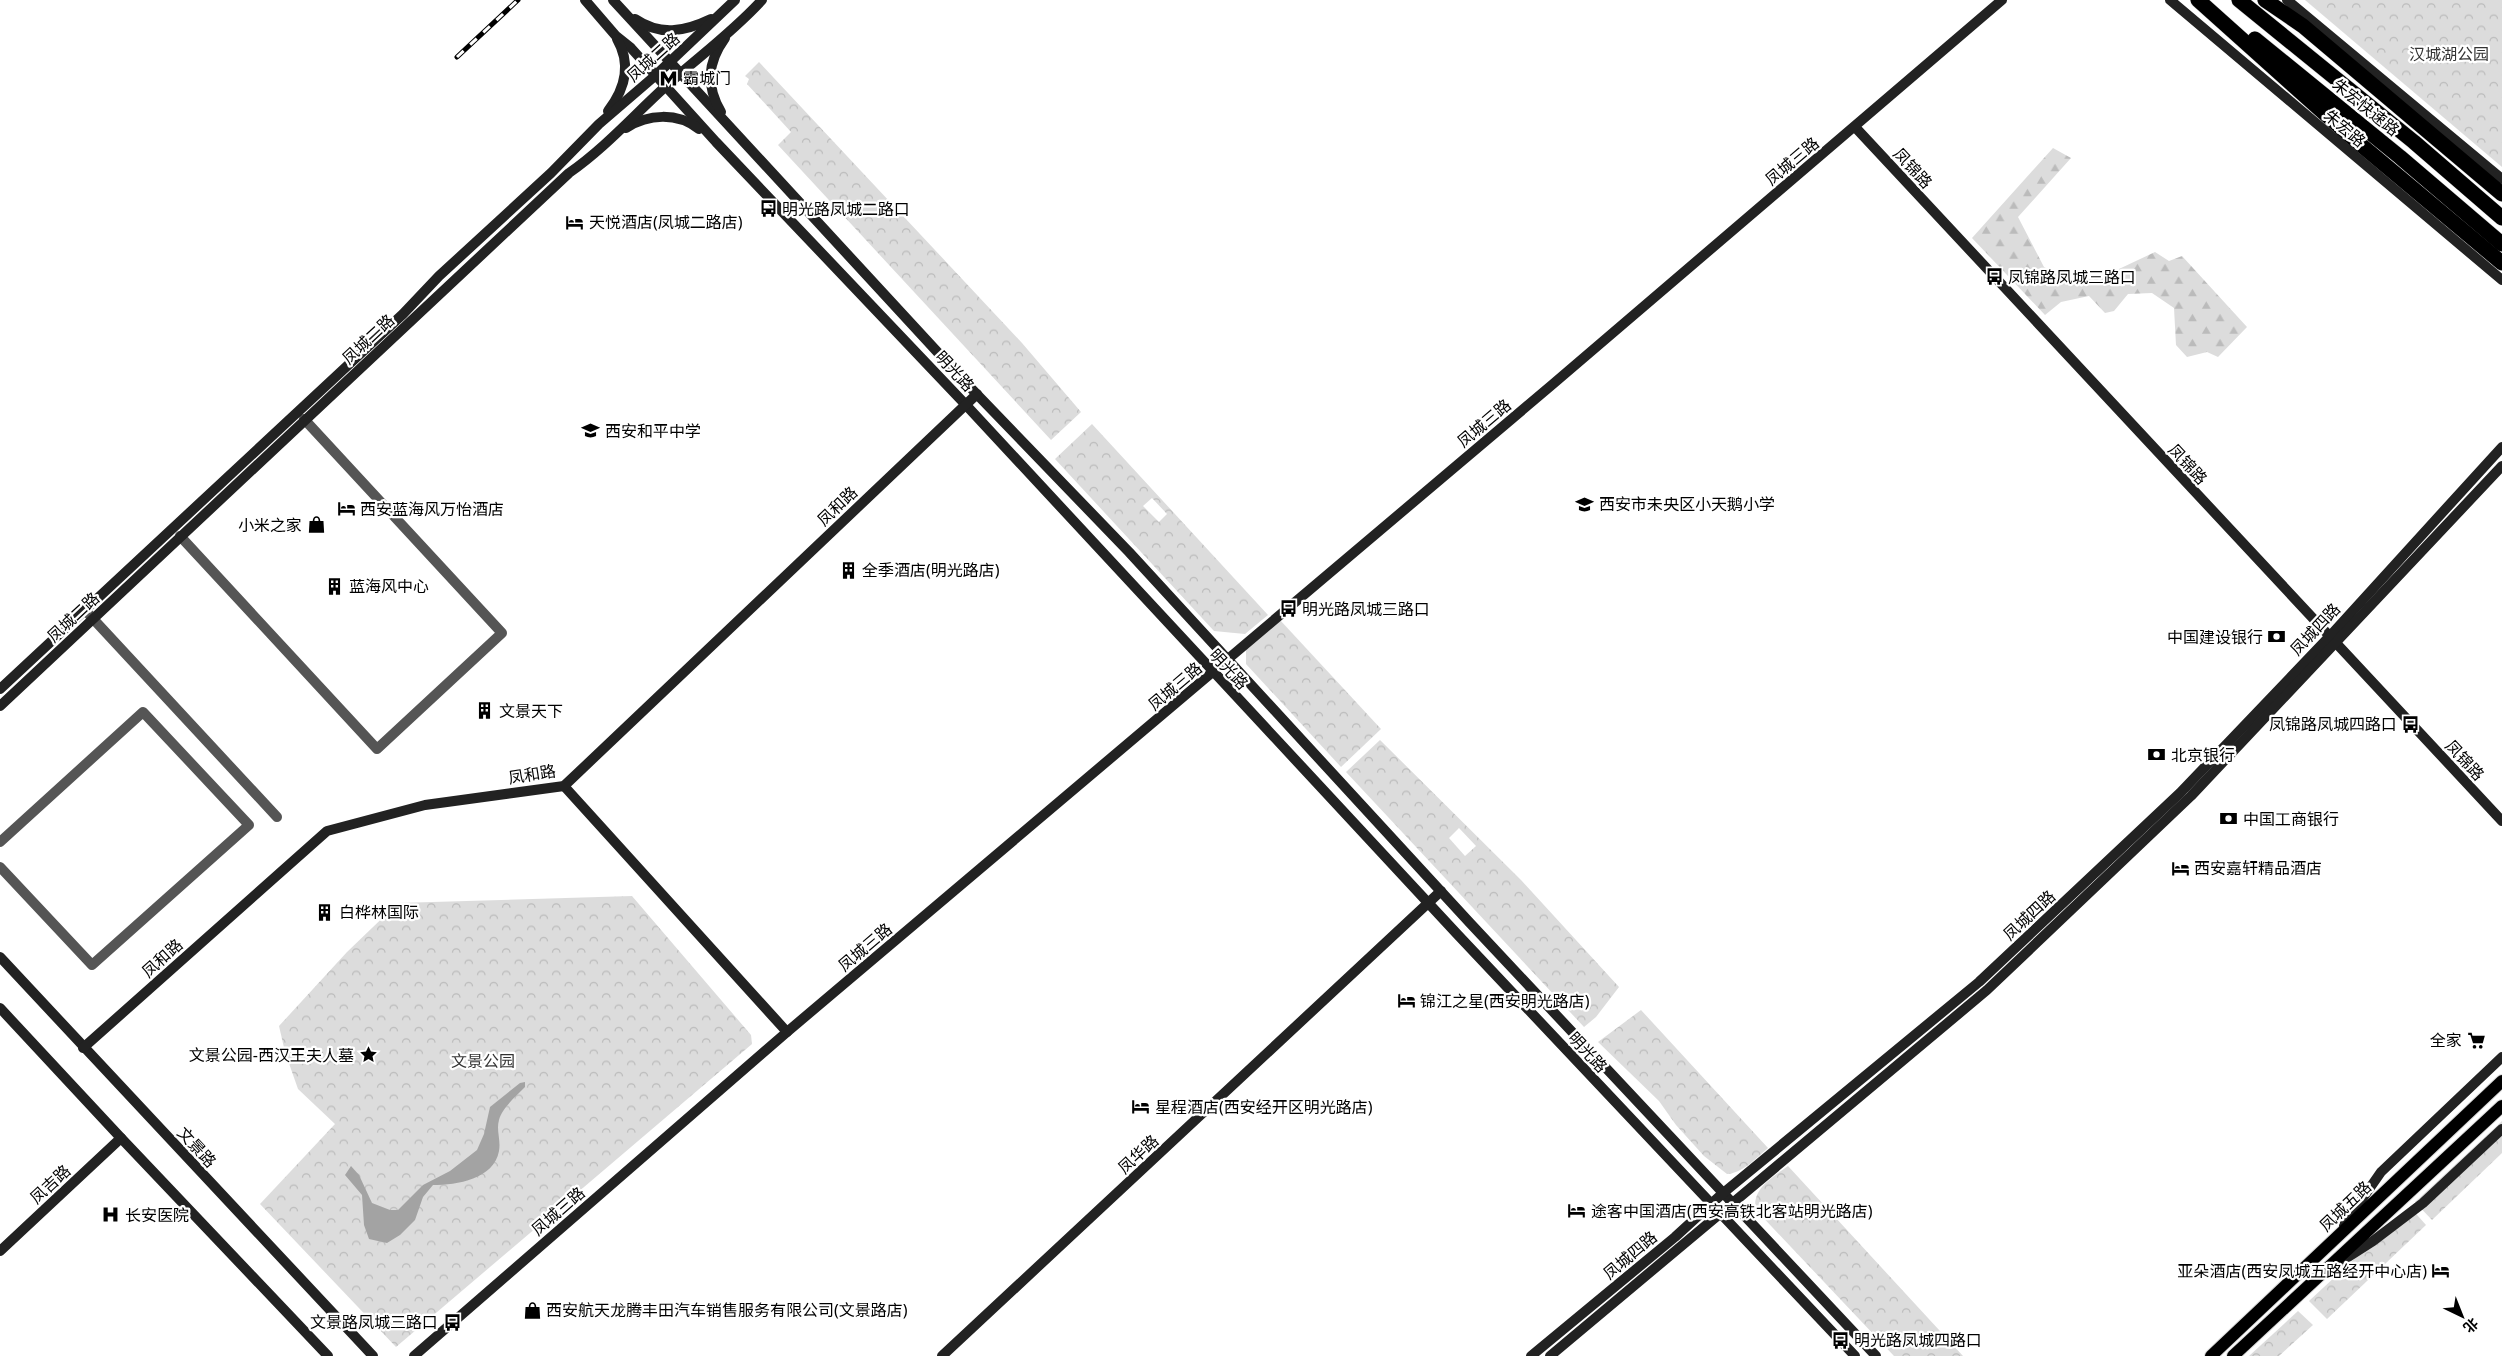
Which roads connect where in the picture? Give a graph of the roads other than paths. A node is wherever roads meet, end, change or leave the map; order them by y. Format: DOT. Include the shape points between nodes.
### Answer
graph roads {
  1 [pos="585,0"];
  2 [pos="613,0"];
  3 [pos="735,0"];
  4 [pos="762,0"];
  5 [pos="2002,0"];
  6 [pos="2170,0"];
  7 [pos="2198,0"];
  8 [pos="2206,0"];
  9 [pos="2239,0"];
  10 [pos="2266,0"];
  11 [pos="2287,0"];
  12 [pos="622,10"];
  13 [pos="716,16"];
  14 [pos="735,26"];
  15 [pos="616,36"];
  16 [pos="670,61"];
  17 [pos="680,73"];
  18 [pos="656,75"];
  19 [pos="666,86"];
  20 [pos="599,124"];
  21 [pos="1855,127"];
  22 [pos="731,128"];
  23 [pos="619,133"];
  24 [pos="716,142"];
  25 [pos="2502,179"];
  26 [pos="2502,194"];
  27 [pos="2502,218"];
  28 [pos="2502,244"];
  29 [pos="2502,263"];
  30 [pos="2502,280"];
  31 [pos="976,394"];
  32 [pos="965,404"];
  33 [pos="304,420"];
  34 [pos="2502,447"];
  35 [pos="2502,466"];
  36 [pos="180,536"];
  37 [pos="84,609"];
  38 [pos="93,618"];
  39 [pos="2332,640"];
  40 [pos="1228,660"];
  41 [pos="1213,673"];
  42 [pos="0,689"];
  43 [pos="0,706"];
  44 [pos="564,786"];
  45 [pos="277,817"];
  46 [pos="2502,821"];
  47 [pos="0,842"];
  48 [pos="0,867"];
  49 [pos="1441,891"];
  50 [pos="1428,903"];
  51 [pos="0,957"];
  52 [pos="0,1008"];
  53 [pos="787,1032"];
  54 [pos="84,1048"];
  55 [pos="2502,1057"];
  56 [pos="2502,1081"];
  57 [pos="2502,1106"];
  58 [pos="2502,1129"];
  59 [pos="121,1138"];
  60 [pos="1722,1194"];
  61 [pos="1711,1204"];
  62 [pos="1732,1204"];
  63 [pos="1721,1215"];
  64 [pos="2334,1239"];
  65 [pos="0,1251"];
  66 [pos="2318,1277"];
  67 [pos="328,1356"];
  68 [pos="373,1356"];
  69 [pos="414,1356"];
  70 [pos="942,1356"];
  71 [pos="1531,1356"];
  72 [pos="1550,1356"];
  73 [pos="1855,1356"];
  74 [pos="1876,1356"];
  75 [pos="2211,1356"];
  76 [pos="2233,1356"];
  1 -- 15 [label="main road, 明光路"];
  2 -- 12 [label="main road, 明光路"];
  3 -- 13 [label="main road, 凤城二路"];
  4 -- 14 [label="main road, 凤城二路"];
  5 -- 21 [label="main road, 凤城三路"];
  6 -- 30 [label="main road, 朱宏路"];
  7 -- 29 [label="highway" via="2390,170"];
  8 -- 28 [label="highway, 朱宏快速路"];
  9 -- 27 [label="highway, 朱宏快速路"];
  10 -- 26 [label="highway" via="2303,26"];
  11 -- 25 [label="main road"];
  12 -- 13 [label="main road" via="650,27 668,31 687,29"];
  12 -- 16 [label="main road, 明光路"];
  13 -- 16 [label="main road, 凤城二路"];
  14 -- 17 [label="main road, 凤城二路"];
  14 -- 22 [label="main road" via="717,50 710,73 714,98"];
  15 -- 18 [label="main road, 明光路"];
  15 -- 20 [label="main road" via="625,57 625,83"];
  16 -- 17 [label="main road, 明光路"];
  16 -- 18 [label="main road, 凤城二路"];
  17 -- 19 [label="main road, 凤城二路"];
  17 -- 22 [label="main road, 明光路"];
  18 -- 19 [label="main road, 明光路"];
  18 -- 20 [label="main road, 凤城二路"];
  19 -- 23 [label="main road, 凤城二路"];
  19 -- 24 [label="main road, 明光路"];
  20 -- 37 [label="main road, 凤城二路" via="403,314"];
  21 -- 39 [label="main road, 凤锦路"];
  21 -- 40 [label="main road, 凤城三路"];
  22 -- 31 [label="main road, 明光路"];
  23 -- 24 [label="main road" via="651,118 672,117 694,125"];
  23 -- 33 [label="main road, 凤城二路" via="569,173"];
  24 -- 32 [label="main road, 明光路"];
  31 -- 32 [label="main road, 凤和路"];
  31 -- 40 [label="main road, 明光路"];
  32 -- 41 [label="main road, 明光路"];
  32 -- 44 [label="main road, 凤和路"];
  33 -- 36 [label="main road, 凤城二路"];
  33 -- 36 [label="street" via="502,633 377,749"];
  34 -- 39 [label="main road, 凤城四路"];
  35 -- 39 [label="main road, 凤城四路"];
  36 -- 38 [label="main road, 凤城二路"];
  37 -- 38 [label="street"];
  37 -- 42 [label="main road, 凤城二路"];
  38 -- 43 [label="main road, 凤城二路"];
  38 -- 45 [label="street"];
  39 -- 46 [label="main road, 凤锦路"];
  39 -- 60 [label="main road, 凤城四路" via="2180,793 1980,982"];
  39 -- 62 [label="main road, 凤城四路" via="2191,796 1987,990"];
  40 -- 41 [label="main road, 凤城三路"];
  40 -- 49 [label="main road, 明光路"];
  41 -- 50 [label="main road, 明光路"];
  41 -- 53 [label="main road, 凤城三路"];
  44 -- 53 [label="main road"];
  44 -- 54 [label="main road, 凤和路" via="425,805 327,831"];
  47 -- 48 [label="street" via="143,712 248,825 92,966"];
  49 -- 50 [label="main road, 凤华路"];
  49 -- 60 [label="main road, 明光路"];
  50 -- 61 [label="main road, 明光路"];
  50 -- 70 [label="main road, 凤华路"];
  51 -- 54 [label="main road, 文景路"];
  52 -- 59 [label="main road"];
  53 -- 69 [label="main road, 凤城三路"];
  54 -- 68 [label="main road, 文景路"];
  55 -- 64 [label="main road" via="2381,1172"];
  56 -- 64 [label="main road, 凤城五路"];
  57 -- 66 [label="main road, 凤城五路"];
  58 -- 66 [label="main road" via="2423,1203"];
  59 -- 65 [label="main road, 凤吉路"];
  59 -- 67 [label="main road"];
  60 -- 61 [label="main road, 凤城四路"];
  60 -- 62 [label="main road, 明光路"];
  61 -- 63 [label="main road, 明光路"];
  61 -- 71 [label="main road, 凤城四路"];
  62 -- 63 [label="main road, 凤城四路"];
  62 -- 74 [label="main road, 明光路"];
  63 -- 72 [label="main road, 凤城四路"];
  63 -- 73 [label="main road, 明光路"];
  64 -- 75 [label="main road, 凤城五路"];
  66 -- 76 [label="main road, 凤城五路"];
}
